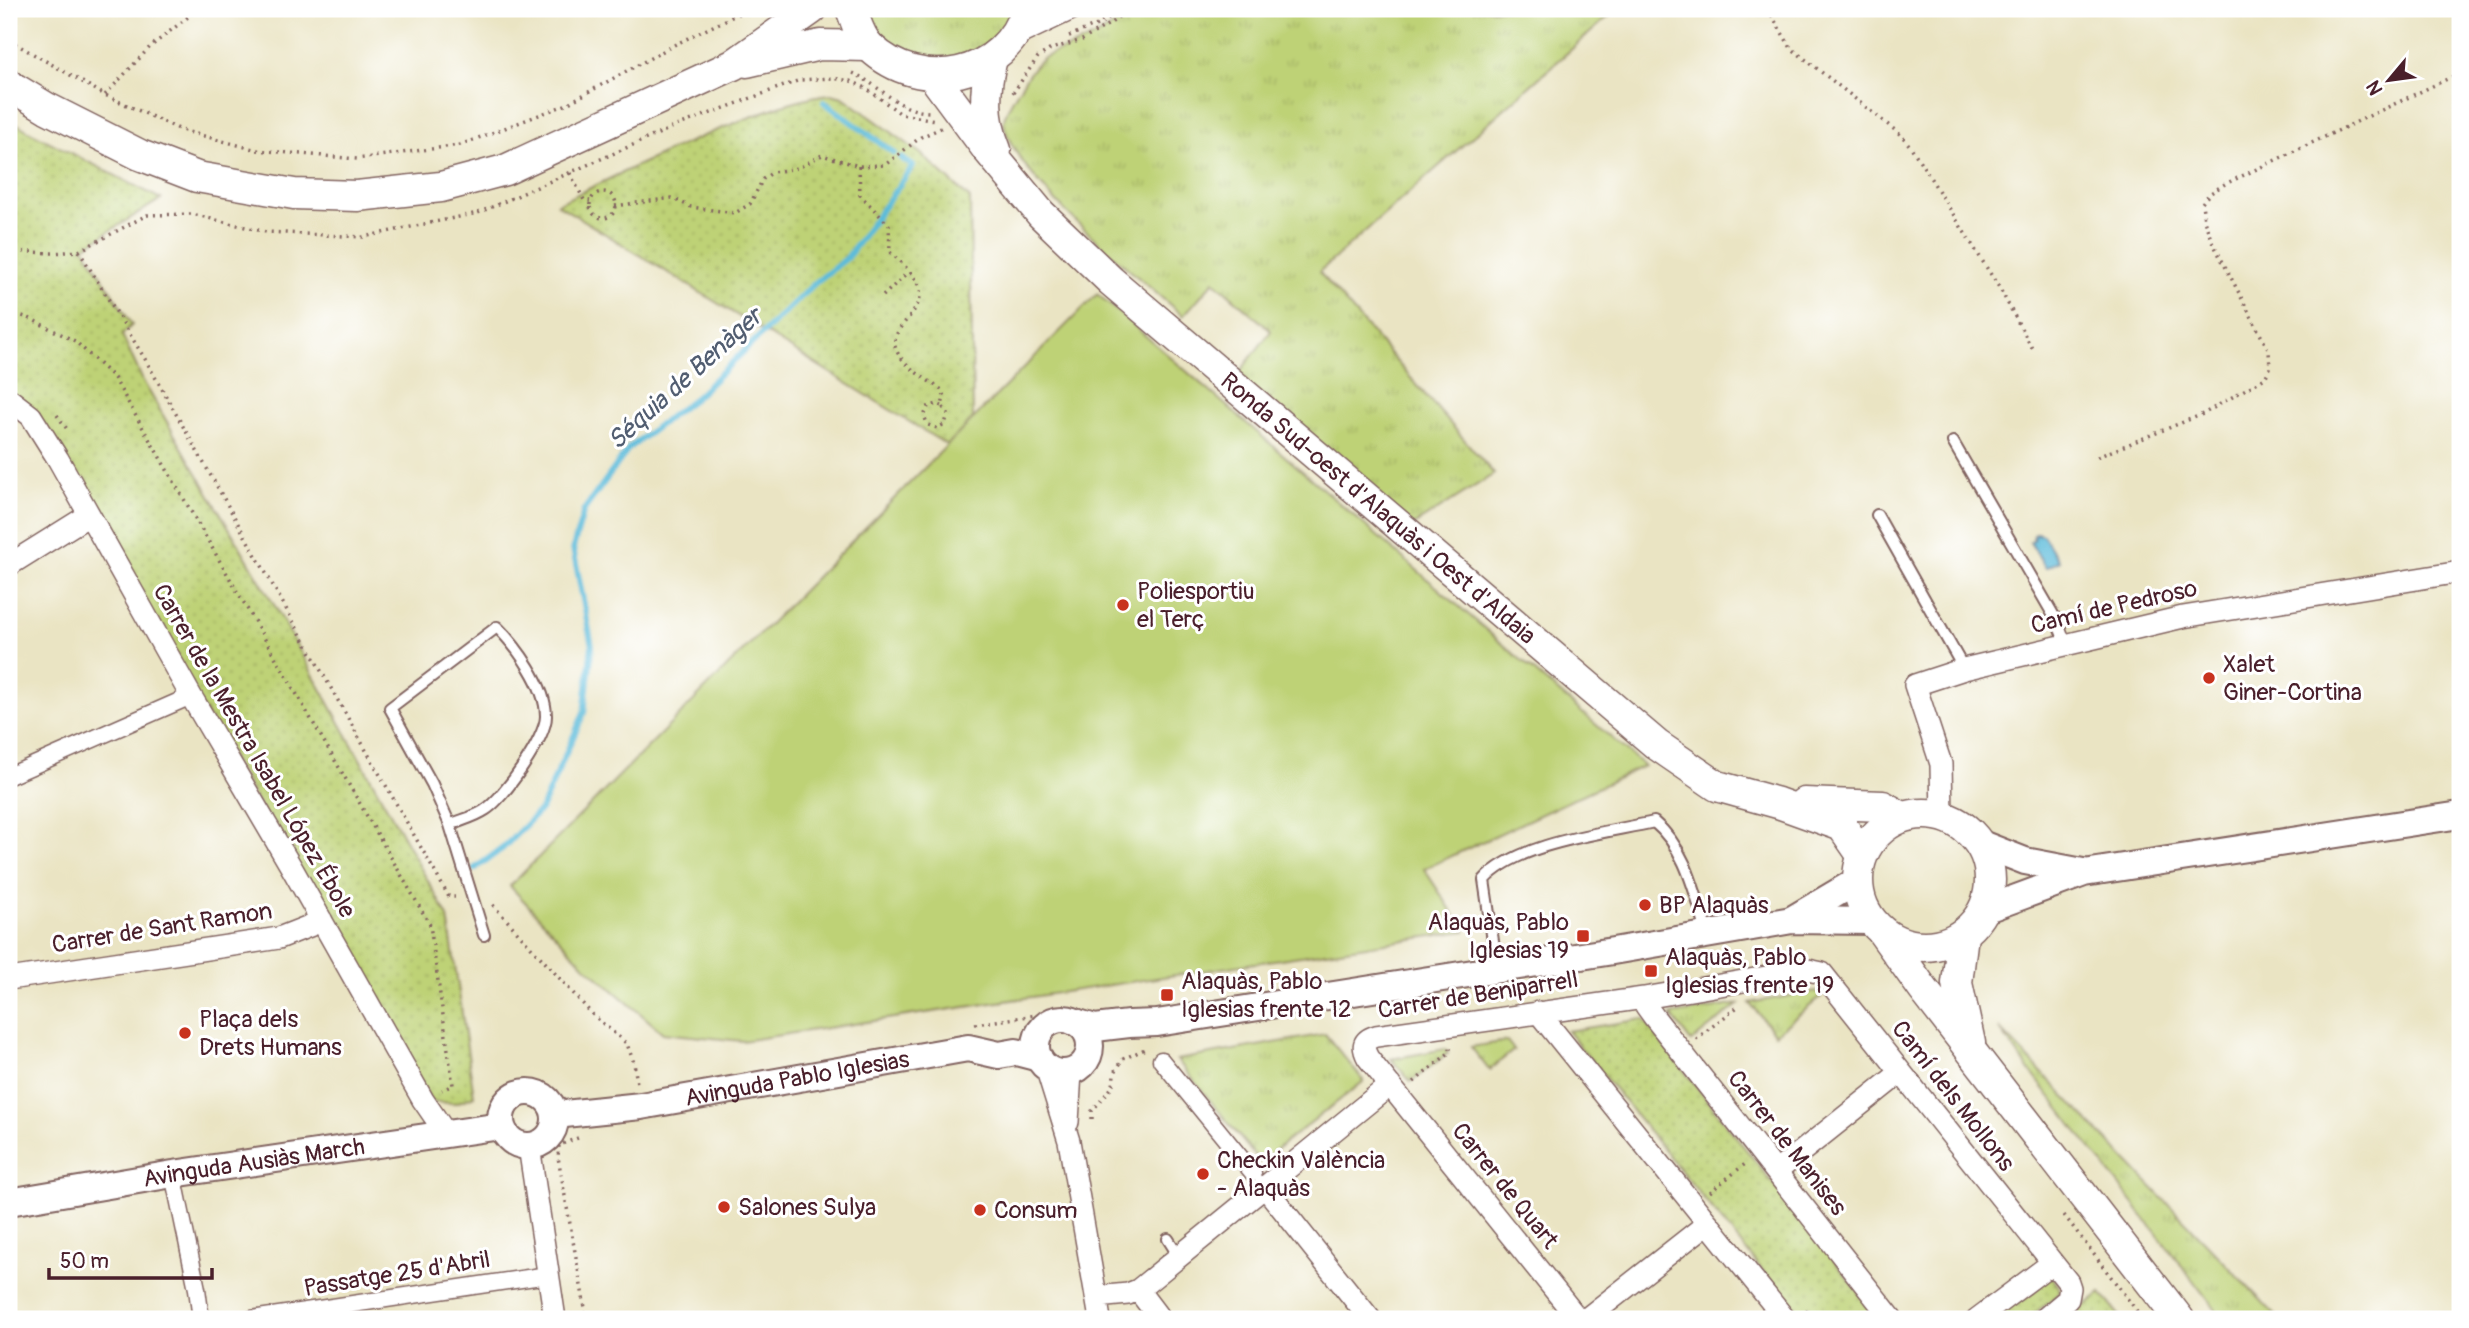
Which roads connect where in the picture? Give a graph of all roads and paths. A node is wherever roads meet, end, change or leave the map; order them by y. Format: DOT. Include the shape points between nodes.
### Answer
graph roads {
  1 [pos="198,9"];
  2 [pos="748,9"];
  3 [pos="812,9"];
  4 [pos="851,9"];
  5 [pos="1026,9"];
  6 [pos="1072,9"];
  7 [pos="1121,9"];
  8 [pos="1128,9"];
  9 [pos="1768,9"];
  10 [pos="1060,38"];
  11 [pos="9,40"];
  12 [pos="868,46"];
  13 [pos="1002,48"];
  14 [pos="733,65"];
  15 [pos="2460,73"];
  16 [pos="933,76"];
  17 [pos="832,78"];
  18 [pos="9,85"];
  19 [pos="105,95"];
  20 [pos="962,116"];
  21 [pos="859,166"];
  22 [pos="570,173"];
  23 [pos="590,201"];
  24 [pos="615,206"];
  25 [pos="79,251"];
  26 [pos="908,272"];
  27 [pos="883,296"];
  28 [pos="9,312"];
  29 [pos="2034,352"];
  30 [pos="9,399"];
  31 [pos="942,406"];
  32 [pos="52,410"];
  33 [pos="67,430"];
  34 [pos="1953,442"];
  35 [pos="2097,457"];
  36 [pos="89,515"];
  37 [pos="1877,515"];
  38 [pos="9,565"];
  39 [pos="2460,572"];
  40 [pos="2066,645"];
  41 [pos="1964,669"];
  42 [pos="191,696"];
  43 [pos="9,776"];
  44 [pos="1778,803"];
  45 [pos="2460,815"];
  46 [pos="1942,816"];
  47 [pos="1902,817"];
  48 [pos="450,825"];
  49 [pos="1979,843"];
  50 [pos="1860,868"];
  51 [pos="2084,873"];
  52 [pos="473,897"];
  53 [pos="1984,910"];
  54 [pos="1792,920"];
  55 [pos="322,921"];
  56 [pos="1877,927"];
  57 [pos="484,935"];
  58 [pos="1707,935"];
  59 [pos="1963,935"];
  60 [pos="1497,968"];
  61 [pos="1808,971"];
  62 [pos="9,979"];
  63 [pos="1644,998"];
  64 [pos="1742,999"];
  65 [pos="1538,1012"];
  66 [pos="1060,1022"];
  67 [pos="1129,1024"];
  68 [pos="1450,1044"];
  69 [pos="1689,1044"];
  70 [pos="1090,1046"];
  71 [pos="968,1048"];
  72 [pos="1972,1050"];
  73 [pos="1161,1060"];
  74 [pos="1052,1066"];
  75 [pos="1900,1073"];
  76 [pos="1400,1086"];
  77 [pos="442,1090"];
  78 [pos="642,1106"];
  79 [pos="555,1115"];
  80 [pos="502,1126"];
  81 [pos="447,1135"];
  82 [pos="529,1146"];
  83 [pos="558,1157"];
  84 [pos="1753,1158"];
  85 [pos="1777,1171"];
  86 [pos="173,1174"];
  87 [pos="1258,1180"];
  88 [pos="1703,1198"];
  89 [pos="9,1202"];
  90 [pos="1708,1223"];
  91 [pos="1168,1239"];
  92 [pos="2052,1263"];
  93 [pos="1167,1265"];
  94 [pos="548,1275"];
  95 [pos="1138,1290"];
  96 [pos="1096,1297"];
  97 [pos="201,1319"];
  98 [pos="252,1319"];
  99 [pos="555,1319"];
  100 [pos="587,1319"];
  101 [pos="1100,1319"];
  102 [pos="1160,1319"];
  103 [pos="1370,1319"];
  104 [pos="1578,1319"];
  105 [pos="1586,1319"];
  106 [pos="1785,1319"];
  107 [pos="1892,1319"];
  108 [pos="1977,1319"];
  109 [pos="2044,1319"];
  110 [pos="2179,1319"];
  1 -- 19 [label="path" via="150,47"];
  2 -- 19 [label="path" via="565,105 447,147 357,159 257,150 181,130"];
  3 -- 14 [label="main road"];
  4 -- 12 [label="main road"];
  5 -- 13 [label="main road"];
  6 -- 13 [label="street"];
  7 -- 10 [label="path" via="1085,31"];
  8 -- 20 [label="path" via="1082,40 1038,57 1001,105"];
  9 -- 29 [label="path" via="1791,48 1911,147"];
  11 -- 19 [label="path"];
  12 -- 14 [label="main road" via="820,45"];
  12 -- 16 [label="main road" via="908,70"];
  13 -- 16 [label="main road" via="964,72"];
  13 -- 20 [label="main road"];
  14 -- 18 [label="main road" via="505,170 440,187 357,196 294,194 197,177 140,155"];
  15 -- 35 [label="path" via="2209,194 2202,202 2204,220 2269,351 2270,368 2265,378 2203,414"];
  16 -- 20 [label="main road, Ronda Sud-oest d'Alaquàs i Oest d'Aldaia"];
  17 -- 20 [label="path" via="866,88 901,114"];
  20 -- 21 [label="path" via="921,137 885,165"];
  20 -- 44 [label="main road, Ronda Sud-oest d'Alaquàs i Oest d'Aldaia" via="1041,214 1111,281 1657,745 1717,786"];
  21 -- 24 [label="path" via="822,155 798,169 772,172 750,204 735,213 672,198"];
  21 -- 26 [label="path" via="860,195 889,225 890,252"];
  22 -- 23 [label="path" via="584,200"];
  23 -- 24 [label="path" via="603,192 613,198"];
  23 -- 24 [label="path" via="600,217 612,214"];
  25 -- 52 [label="path" via="145,359 449,897"];
  26 -- 27 [label="path"];
  26 -- 31 [label="path" via="920,287 920,299 916,311 901,324 895,342 904,361 942,390"];
  28 -- 77 [label="path" via="75,341 114,378 430,925 453,1085"];
  30 -- 36 [label="street, Carrer de la Mestra Isabel López Ébole" via="31,416"];
  31 -- 31 [label="path" via="928,407 924,416 928,425 937,428 945,424 948,414"];
  32 -- 33 [label="path"];
  34 -- 40 [label="lane" via="2058,623"];
  36 -- 38 [label="street"];
  36 -- 42 [label="street, Carrer de la Mestra Isabel López Ébole"];
  37 -- 41 [label="lane"];
  39 -- 40 [label="street, Camí de Pedroso" via="2188,616"];
  40 -- 41 [label="street, Camí de Pedroso"];
  41 -- 46 [label="street, Camí de Pedroso" via="1915,685 1941,764"];
  42 -- 43 [label="street"];
  42 -- 55 [label="street, Carrer de la Mestra Isabel López Ébole"];
  44 -- 47 [label="main road, Ronda Sud-oest d'Alaquàs i Oest d'Aldaia" via="1884,806"];
  44 -- 50 [label="main road, Ronda Sud-oest d'Alaquàs i Oest d'Aldaia" via="1842,826"];
  45 -- 51 [label="street"];
  46 -- 47 [label="main road"];
  46 -- 49 [label="main road" via="1963,826"];
  47 -- 50 [label="main road" via="1878,832"];
  48 -- 48 [label="lane" via="486,809 522,769 546,718 536,681 516,645 497,627 390,708"];
  48 -- 52 [label="lane"];
  49 -- 51 [label="street" via="2025,862"];
  49 -- 53 [label="main road" via="1991,876"];
  50 -- 54 [label="street"];
  50 -- 56 [label="main road" via="1861,902"];
  51 -- 53 [label="street"];
  52 -- 57 [label="lane"];
  52 -- 78 [label="path" via="485,896 593,1016 626,1044"];
  53 -- 59 [label="main road"];
  54 -- 56 [label="street"];
  54 -- 58 [label="street"];
  55 -- 62 [label="street, Carrer de Sant Ramon" via="279,938"];
  55 -- 81 [label="street, Carrer de la Mestra Isabel López Ébole"];
  56 -- 59 [label="main road" via="1923,947"];
  56 -- 72 [label="main road"];
  58 -- 60 [label="street"];
  58 -- 60 [label="lane" via="1686,868 1667,833 1654,822 1548,845 1492,871 1484,880"];
  59 -- 72 [label="main road" via="1957,983"];
  60 -- 67 [label="street"];
  61 -- 63 [label="street, Carrer de Beniparrell"];
  61 -- 75 [label="street, Camí dels Mollons" via="1826,976"];
  63 -- 65 [label="street, Carrer de Beniparrell"];
  63 -- 85 [label="street, Carrer de Manises" via="1654,1017"];
  64 -- 69 [label="path"];
  65 -- 76 [label="street, Carrer de Beniparrell" via="1370,1038 1363,1044 1364,1051"];
  65 -- 90 [label="street"];
  66 -- 67 [label="street" via="1095,1028"];
  66 -- 70 [label="street" via="1085,1031"];
  66 -- 71 [label="street" via="997,1046"];
  66 -- 74 [label="street" via="1042,1030 1035,1044"];
  67 -- 70 [label="street" via="1106,1032"];
  68 -- 76 [label="path" via="1450,1052"];
  70 -- 74 [label="street" via="1085,1062"];
  71 -- 74 [label="street, Avinguda Pablo Iglesias" via="999,1055 1016,1052"];
  71 -- 78 [label="street, Avinguda Pablo Iglesias"];
  72 -- 110 [label="main road"];
  73 -- 87 [label="street"];
  74 -- 96 [label="street"];
  75 -- 85 [label="street"];
  75 -- 92 [label="street, Camí dels Mollons"];
  76 -- 87 [label="street"];
  76 -- 104 [label="street, Carrer de Quart"];
  78 -- 79 [label="street, Avinguda Pablo Iglesias"];
  79 -- 80 [label="street" via="549,1101 537,1093 522,1092 503,1107"];
  79 -- 82 [label="street" via="549,1136"];
  80 -- 81 [label="street, Avinguda Ausiàs March"];
  80 -- 82 [label="street" via="512,1141"];
  81 -- 86 [label="street, Avinguda Ausiàs March"];
  82 -- 94 [label="street"];
  83 -- 100 [label="path"];
  84 -- 88 [label="path"];
  85 -- 107 [label="street, Carrer de Manises"];
  86 -- 89 [label="street, Avinguda Ausiàs March"];
  86 -- 97 [label="street"];
  87 -- 93 [label="street"];
  87 -- 103 [label="street"];
  90 -- 105 [label="street"];
  90 -- 106 [label="street"];
  91 -- 93 [label="lane" via="1175,1250"];
  92 -- 108 [label="street"];
  92 -- 109 [label="street, Camí dels Mollons" via="2068,1282 2069,1295"];
  93 -- 95 [label="street"];
  94 -- 98 [label="street, Passatge 25 d'Abril"];
  94 -- 99 [label="street"];
  95 -- 96 [label="street"];
  95 -- 102 [label="street"];
  96 -- 101 [label="street"];
}
